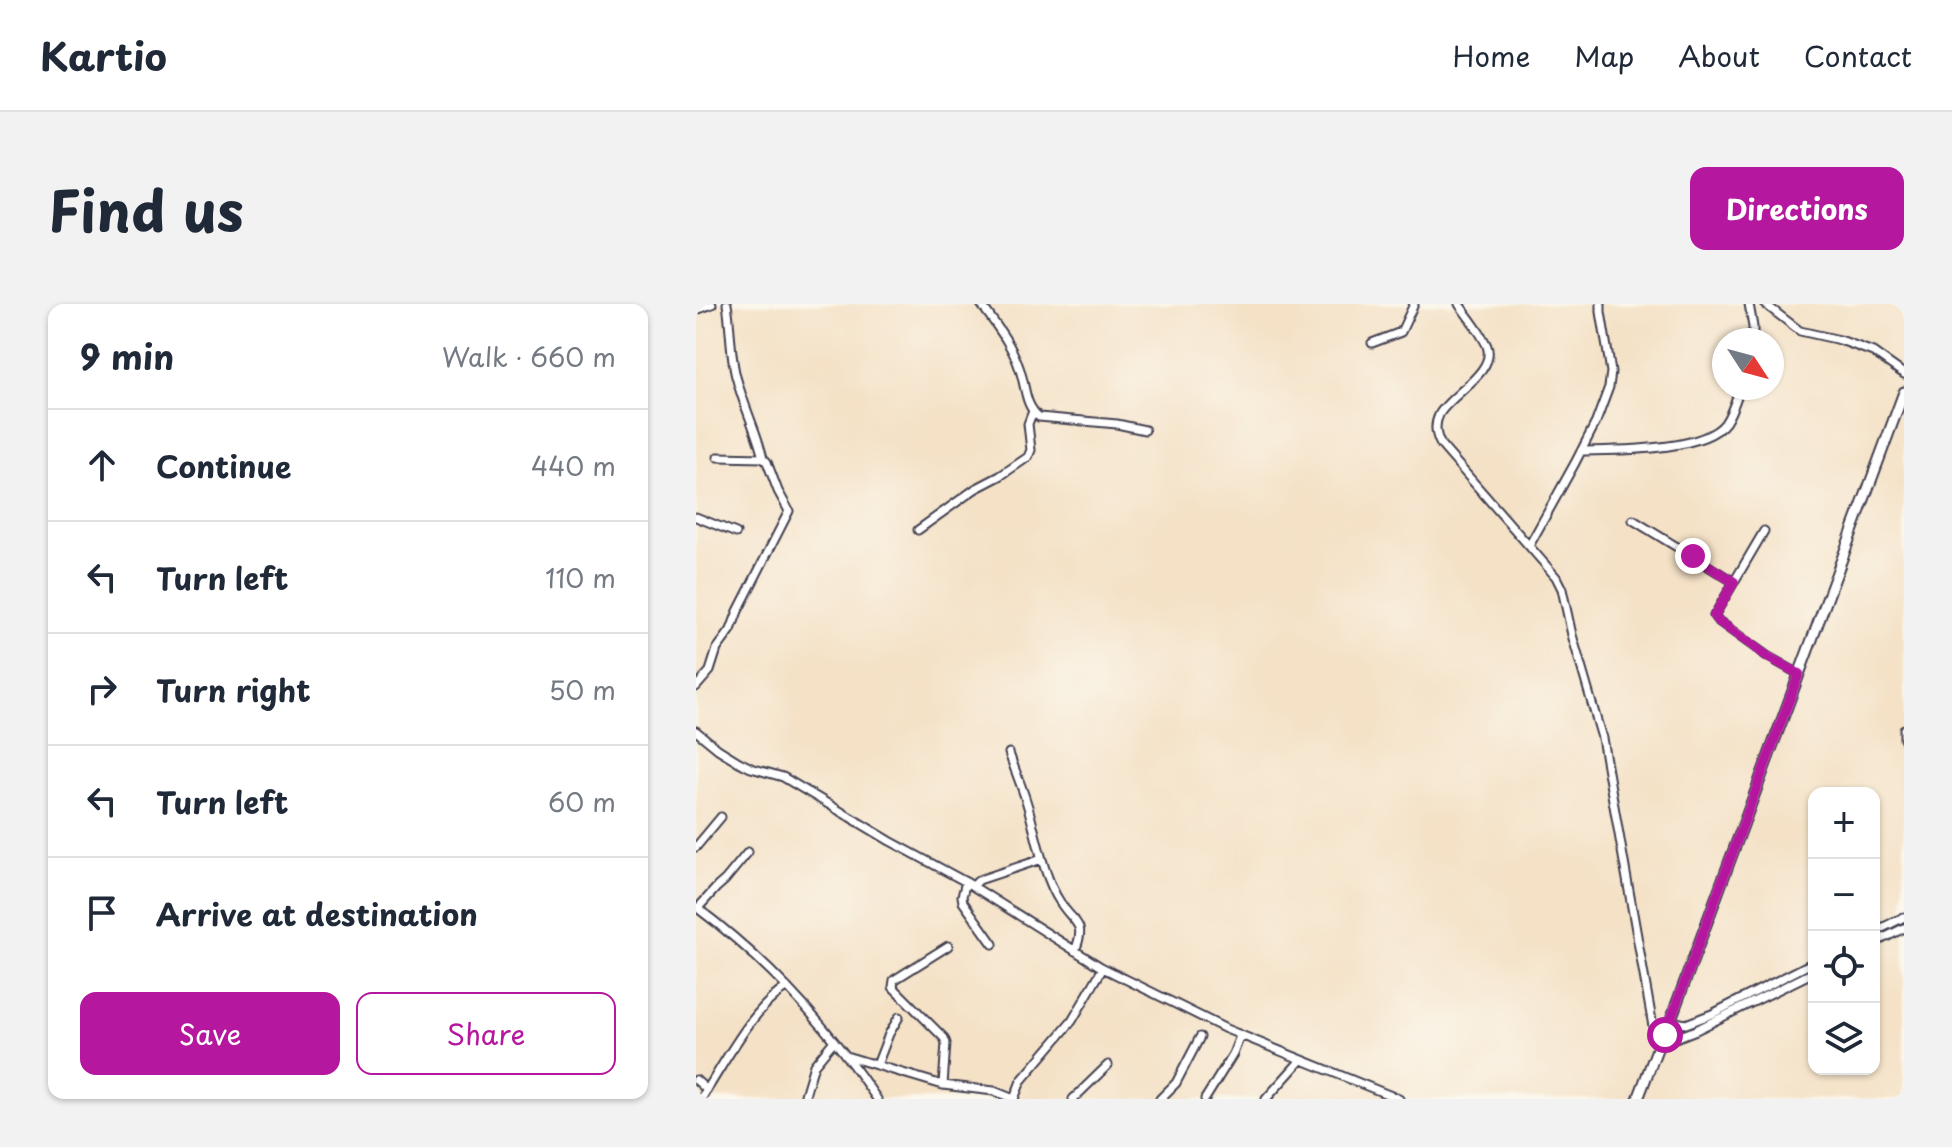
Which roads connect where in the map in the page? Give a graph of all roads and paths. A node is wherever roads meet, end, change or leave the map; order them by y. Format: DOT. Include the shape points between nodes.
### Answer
graph roads {
  1 [pos="712,304"];
  2 [pos="727,304"];
  3 [pos="981,304"];
  4 [pos="1414,304"];
  5 [pos="1459,304"];
  6 [pos="1601,304"];
  7 [pos="1749,304"];
  8 [pos="1765,304"];
  9 [pos="696,310"];
  10 [pos="1753,328"];
  11 [pos="1372,343"];
  12 [pos="1904,374"];
  13 [pos="1904,392"];
  14 [pos="1735,400"];
  15 [pos="1033,411"];
  16 [pos="1900,417"];
  17 [pos="1145,430"];
  18 [pos="1581,451"];
  19 [pos="718,457"];
  20 [pos="763,458"];
  21 [pos="696,517"];
  22 [pos="1633,520"];
  23 [pos="918,530"];
  24 [pos="1764,531"];
  25 [pos="736,533"];
  26 [pos="1529,546"];
  27 [pos="1734,582"];
  28 [pos="1799,674"];
  29 [pos="696,687"];
  30 [pos="1904,729"];
  31 [pos="696,731"];
  32 [pos="1904,739"];
  33 [pos="1009,753"];
  34 [pos="721,817"];
  35 [pos="696,847"];
  36 [pos="748,852"];
  37 [pos="1042,859"];
  38 [pos="969,884"];
  39 [pos="697,908"];
  40 [pos="1904,917"];
  41 [pos="1904,928"];
  42 [pos="1876,931"];
  43 [pos="1880,940"];
  44 [pos="993,944"];
  45 [pos="948,946"];
  46 [pos="1075,951"];
  47 [pos="1808,965"];
  48 [pos="1103,968"];
  49 [pos="1808,975"];
  50 [pos="787,987"];
  51 [pos="899,1017"];
  52 [pos="1670,1021"];
  53 [pos="1240,1036"];
  54 [pos="1200,1037"];
  55 [pos="833,1042"];
  56 [pos="1658,1047"];
  57 [pos="844,1055"];
  58 [pos="1301,1060"];
  59 [pos="877,1065"];
  60 [pos="1108,1065"];
  61 [pos="696,1080"];
  62 [pos="943,1085"];
  63 [pos="707,1090"];
  64 [pos="805,1095"];
  65 [pos="1002,1097"];
  66 [pos="702,1099"];
  67 [pos="877,1099"];
  68 [pos="1014,1099"];
  69 [pos="1073,1099"];
  70 [pos="1160,1099"];
  71 [pos="1205,1099"];
  72 [pos="1266,1099"];
  73 [pos="1399,1099"];
  74 [pos="1638,1099"];
  1 -- 9 [label="street"];
  2 -- 20 [label="street" via="737,380"];
  3 -- 15 [label="street" via="1015,355"];
  4 -- 11 [label="street" via="1401,332"];
  5 -- 26 [label="street" via="1488,348 1488,357 1439,415 1436,437"];
  6 -- 18 [label="street" via="1609,387"];
  7 -- 10 [label="street"];
  8 -- 12 [label="street" via="1800,331 1873,352"];
  13 -- 16 [label="main road"];
  14 -- 18 [label="street" via="1726,422 1714,433 1659,449"];
  15 -- 17 [label="street" via="1039,417"];
  15 -- 23 [label="street" via="1028,457"];
  16 -- 28 [label="main road"];
  18 -- 26 [label="street"];
  19 -- 20 [label="street"];
  20 -- 29 [label="street" via="788,514 710,671"];
  21 -- 25 [label="street"];
  22 -- 27 [label="street"];
  24 -- 27 [label="street"];
  26 -- 56 [label="street" via="1562,589 1602,738"];
  27 -- 28 [label="street" via="1714,616"];
  28 -- 52 [label="main road"];
  30 -- 32 [label="street"];
  31 -- 38 [label="street" via="739,762 783,777"];
  33 -- 37 [label="street"];
  34 -- 35 [label="street"];
  36 -- 39 [label="street"];
  37 -- 38 [label="street"];
  37 -- 46 [label="street" via="1059,902 1079,925"];
  38 -- 44 [label="street" via="963,902"];
  38 -- 46 [label="street"];
  39 -- 50 [label="street"];
  40 -- 42 [label="street"];
  41 -- 43 [label="street"];
  45 -- 62 [label="street" via="892,983 944,1038"];
  46 -- 48 [label="street"];
  47 -- 52 [label="street" via="1712,1014 1686,1024"];
  48 -- 53 [label="street"];
  48 -- 68 [label="street" via="1072,1021 1021,1081"];
  49 -- 56 [label="street"];
  50 -- 55 [label="street"];
  50 -- 63 [label="street" via="761,1009"];
  51 -- 59 [label="street"];
  52 -- 56 [label="main road"];
  53 -- 58 [label="street"];
  53 -- 71 [label="street"];
  54 -- 70 [label="street" via="1176,1083"];
  55 -- 57 [label="street"];
  55 -- 64 [label="street" via="814,1065"];
  56 -- 74 [label="main road"];
  57 -- 59 [label="street"];
  57 -- 67 [label="street"];
  58 -- 72 [label="street"];
  58 -- 73 [label="street"];
  59 -- 62 [label="street"];
  60 -- 69 [label="street"];
  61 -- 63 [label="street"];
  62 -- 65 [label="street" via="994,1091"];
  63 -- 66 [label="street"];
  65 -- 68 [label="street"];
}
